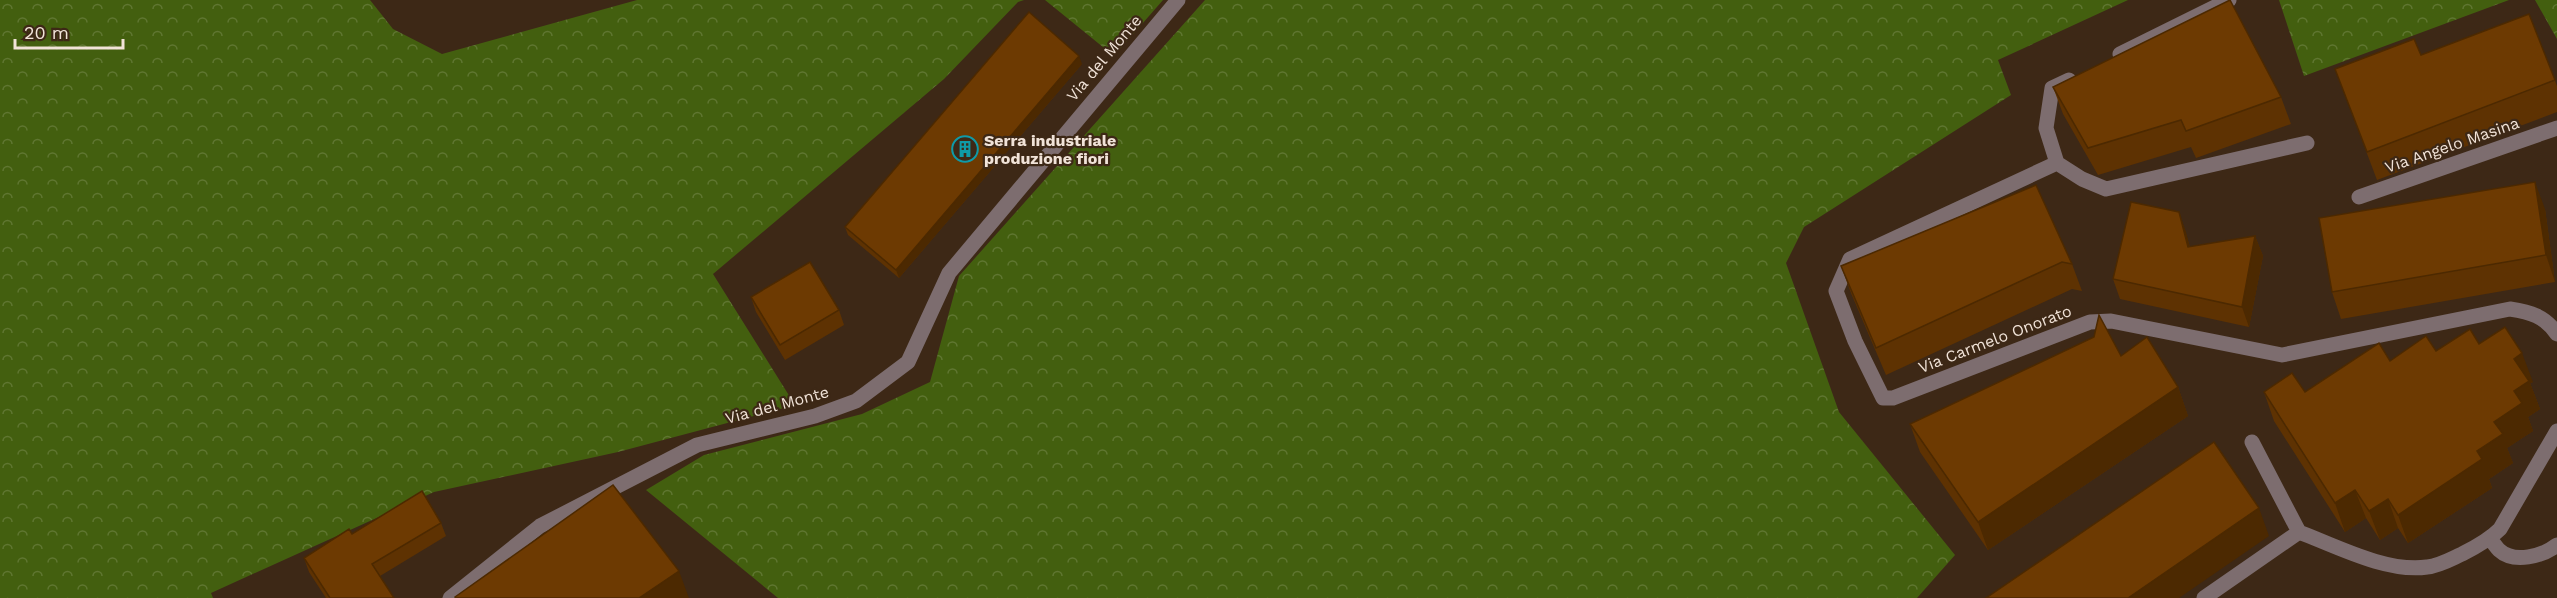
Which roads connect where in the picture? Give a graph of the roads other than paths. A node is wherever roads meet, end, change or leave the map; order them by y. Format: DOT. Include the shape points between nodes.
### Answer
graph roads {
  1 [pos="1178,0"];
  2 [pos="2229,0"];
  3 [pos="2104,62"];
  4 [pos="2084,72"];
  5 [pos="2557,128"];
  6 [pos="2307,143"];
  7 [pos="2057,163"];
  8 [pos="2360,197"];
  9 [pos="2557,334"];
  10 [pos="2557,430"];
  11 [pos="2252,441"];
  12 [pos="2299,532"];
  13 [pos="2490,539"];
  14 [pos="2557,544"];
  15 [pos="450,598"];
  16 [pos="2204,598"];
  1 -- 15 [label="street, Via del Monte" via="949,273 909,362 855,401 815,416 697,445 540,526"];
  2 -- 3 [label="street"];
  4 -- 7 [label="street" via="2052,88 2046,128"];
  5 -- 8 [label="street, Via Angelo Masina"];
  6 -- 7 [label="street" via="2106,189"];
  7 -- 9 [label="street, Via Carmelo Onorato" via="1850,259 1836,291 1882,398 1893,398 2090,322 2111,321 2282,355 2510,309 2533,312"];
  10 -- 13 [label="street" via="2508,518"];
  11 -- 12 [label="street"];
  12 -- 13 [label="street" via="2401,567 2428,567 2448,561"];
  12 -- 16 [label="street"];
  13 -- 14 [label="street" via="2500,552 2522,556 2548,552"];
}
